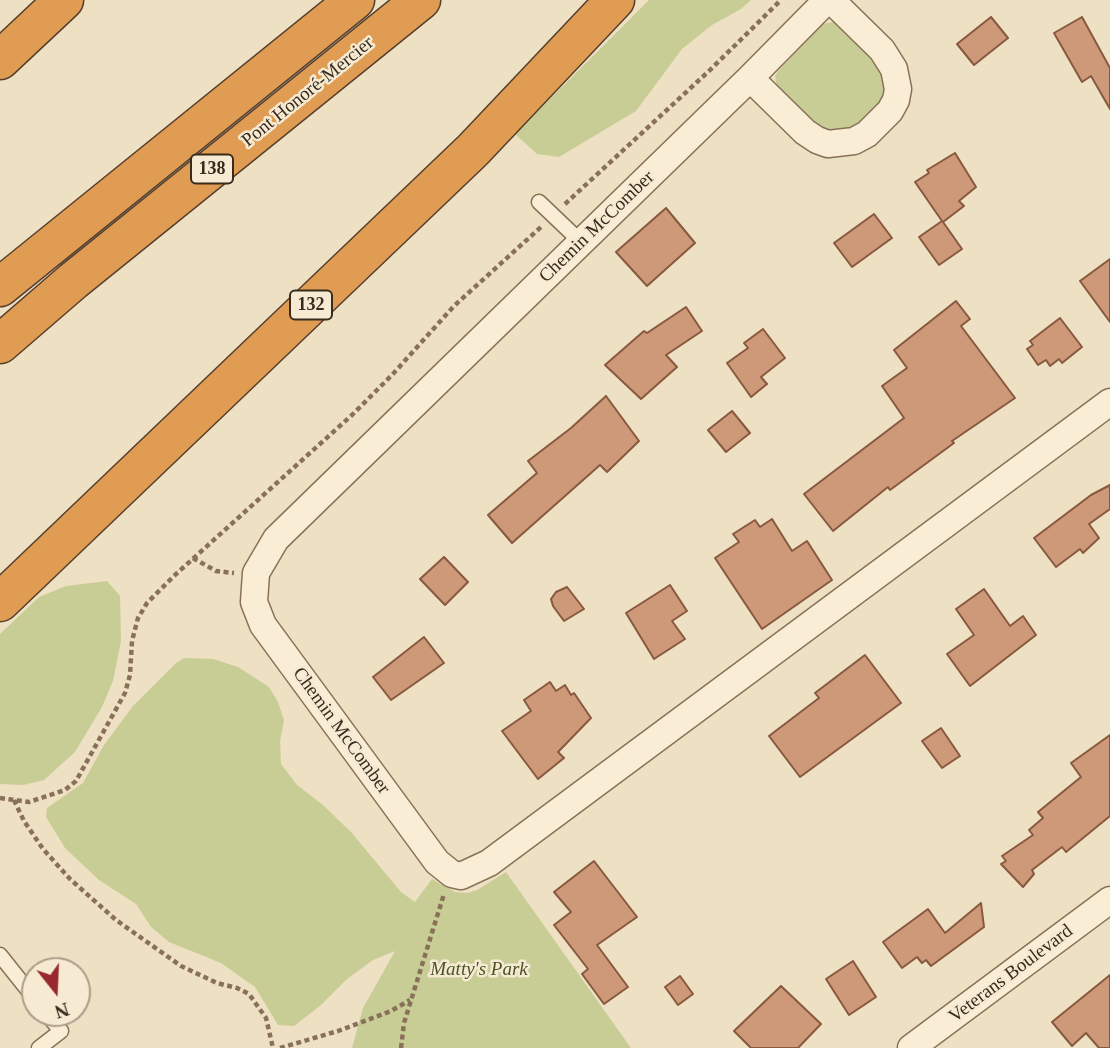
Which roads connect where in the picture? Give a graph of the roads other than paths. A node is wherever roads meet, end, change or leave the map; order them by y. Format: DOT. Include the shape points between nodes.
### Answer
graph roads {
  1 [pos="64,0"];
  2 [pos="355,0"];
  3 [pos="421,0"];
  4 [pos="615,0"];
  5 [pos="829,0"];
  6 [pos="0,60"];
  7 [pos="750,78"];
  8 [pos="539,202"];
  9 [pos="581,242"];
  10 [pos="0,287"];
  11 [pos="2,342"];
  12 [pos="1110,402"];
  13 [pos="0,602"];
  14 [pos="1110,900"];
  15 [pos="0,955"];
  16 [pos="21,981"];
  17 [pos="58,1027"];
  18 [pos="39,1048"];
  19 [pos="911,1048"];
  1 -- 6 [label="highway"];
  2 -- 10 [label="highway, 138"];
  3 -- 11 [label="highway, Pont Honoré-Mercier / 138"];
  4 -- 13 [label="highway, 132" via="464,159"];
  5 -- 7 [label="street, Chemin McComber"];
  5 -- 7 [label="street" via="882,50 894,69 896,100 867,134 854,141 828,144 817,140"];
  7 -- 9 [label="street, Chemin McComber"];
  8 -- 9 [label="lane"];
  9 -- 12 [label="street, Chemin McComber" via="276,539 256,573 254,602 263,625 437,862 452,874 461,876 489,863"];
  14 -- 19 [label="street, Veterans Boulevard"];
  15 -- 16 [label="lane"];
  17 -- 18 [label="lane" via="61,1031"];
}
